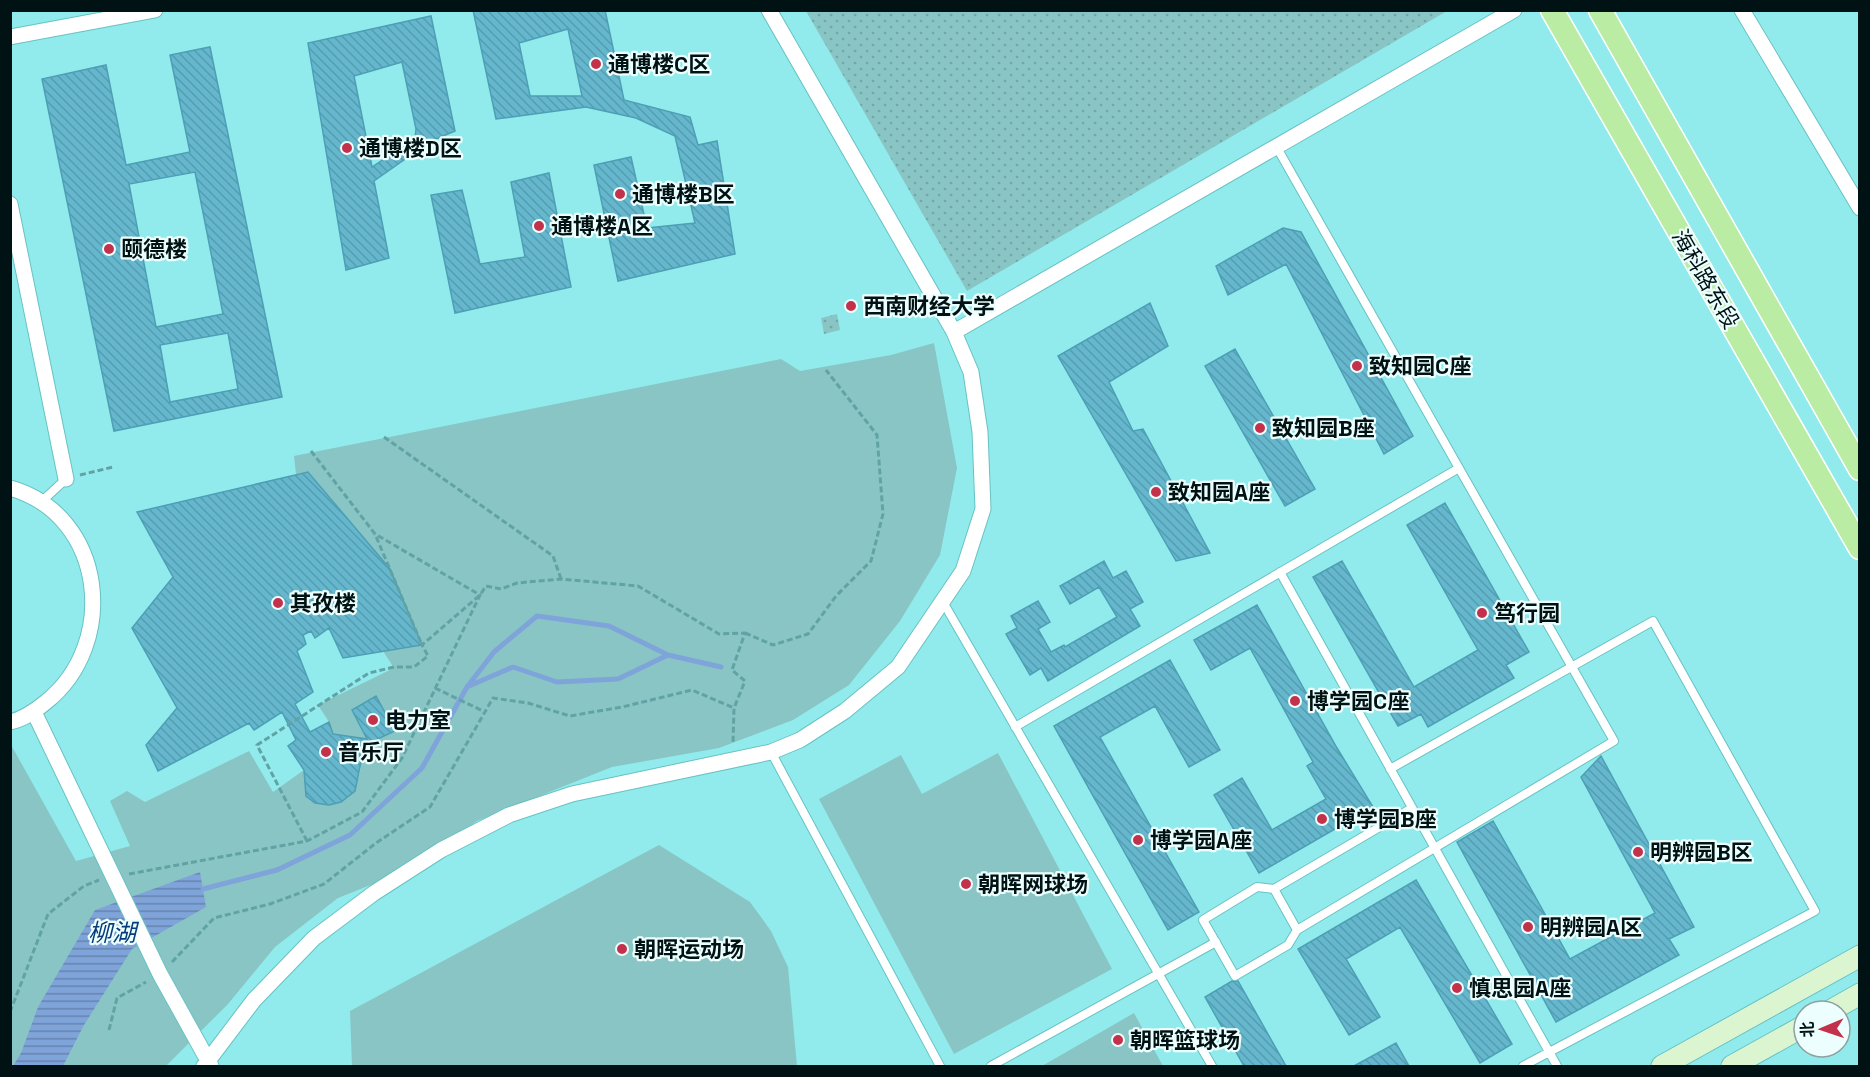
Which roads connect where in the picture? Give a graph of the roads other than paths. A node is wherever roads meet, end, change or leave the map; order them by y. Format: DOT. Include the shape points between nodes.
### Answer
graph roads {
  1 [pos="154,10"];
  2 [pos="769,10"];
  3 [pos="1514,10"];
  4 [pos="1552,10"];
  5 [pos="1600,10"];
  6 [pos="1742,10"];
  7 [pos="10,37"];
  8 [pos="1276,146"];
  9 [pos="10,204"];
  10 [pos="1860,208"];
  11 [pos="954,332"];
  12 [pos="1459,468"];
  13 [pos="1860,469"];
  14 [pos="66,478"];
  15 [pos="10,488"];
  16 [pos="40,503"];
  17 [pos="1860,548"];
  18 [pos="1280,572"];
  19 [pos="943,602"];
  20 [pos="1572,667"];
  21 [pos="34,712"];
  22 [pos="10,722"];
  23 [pos="1015,727"];
  24 [pos="771,752"];
  25 [pos="1390,769"];
  26 [pos="1412,808"];
  27 [pos="1435,848"];
  28 [pos="1274,890"];
  29 [pos="1297,930"];
  30 [pos="1216,942"];
  31 [pos="1860,956"];
  32 [pos="1158,974"];
  33 [pos="1792,1033"];
  34 [pos="1550,1053"];
  35 [pos="208,1065"];
  36 [pos="940,1066"];
  37 [pos="991,1066"];
  38 [pos="1212,1066"];
  39 [pos="1523,1066"];
  40 [pos="1557,1066"];
  41 [pos="1662,1066"];
  42 [pos="1732,1066"];
  1 -- 7 [label="street"];
  2 -- 11 [label="street"];
  3 -- 8 [label="street"];
  4 -- 17 [label="main road, 海科路东段"];
  5 -- 13 [label="main road, 海科路东段"];
  6 -- 10 [label="street"];
  8 -- 11 [label="street"];
  8 -- 12 [label="lane"];
  9 -- 14 [label="street"];
  11 -- 19 [label="street" via="970,372 980,432 983,509 963,571"];
  12 -- 18 [label="lane"];
  12 -- 20 [label="lane"];
  14 -- 16 [label="lane"];
  15 -- 16 [label="street"];
  16 -- 21 [label="street" via="71,532 85,556 94,597 88,643 77,669 60,691"];
  18 -- 23 [label="lane"];
  18 -- 25 [label="lane"];
  19 -- 23 [label="lane"];
  19 -- 24 [label="street" via="898,667 845,711 800,740"];
  20 -- 25 [label="lane"];
  20 -- 27 [label="lane" via="1614,741"];
  20 -- 34 [label="lane" via="1653,621 1815,911"];
  21 -- 22 [label="street"];
  21 -- 35 [label="street" via="111,876"];
  23 -- 32 [label="lane"];
  24 -- 35 [label="street" via="572,794 509,815 441,850 374,892 314,938 254,1000"];
  24 -- 36 [label="lane"];
  25 -- 26 [label="lane"];
  26 -- 27 [label="lane"];
  26 -- 28 [label="lane"];
  27 -- 29 [label="lane"];
  27 -- 34 [label="lane"];
  28 -- 29 [label="lane"];
  28 -- 30 [label="lane" via="1257,886 1203,920"];
  29 -- 30 [label="lane" via="1288,945 1234,976"];
  30 -- 32 [label="lane"];
  31 -- 41 [label="main road"];
  32 -- 37 [label="lane"];
  32 -- 38 [label="lane"];
  33 -- 42 [label="main road"];
  34 -- 39 [label="lane"];
  34 -- 40 [label="lane"];
}
